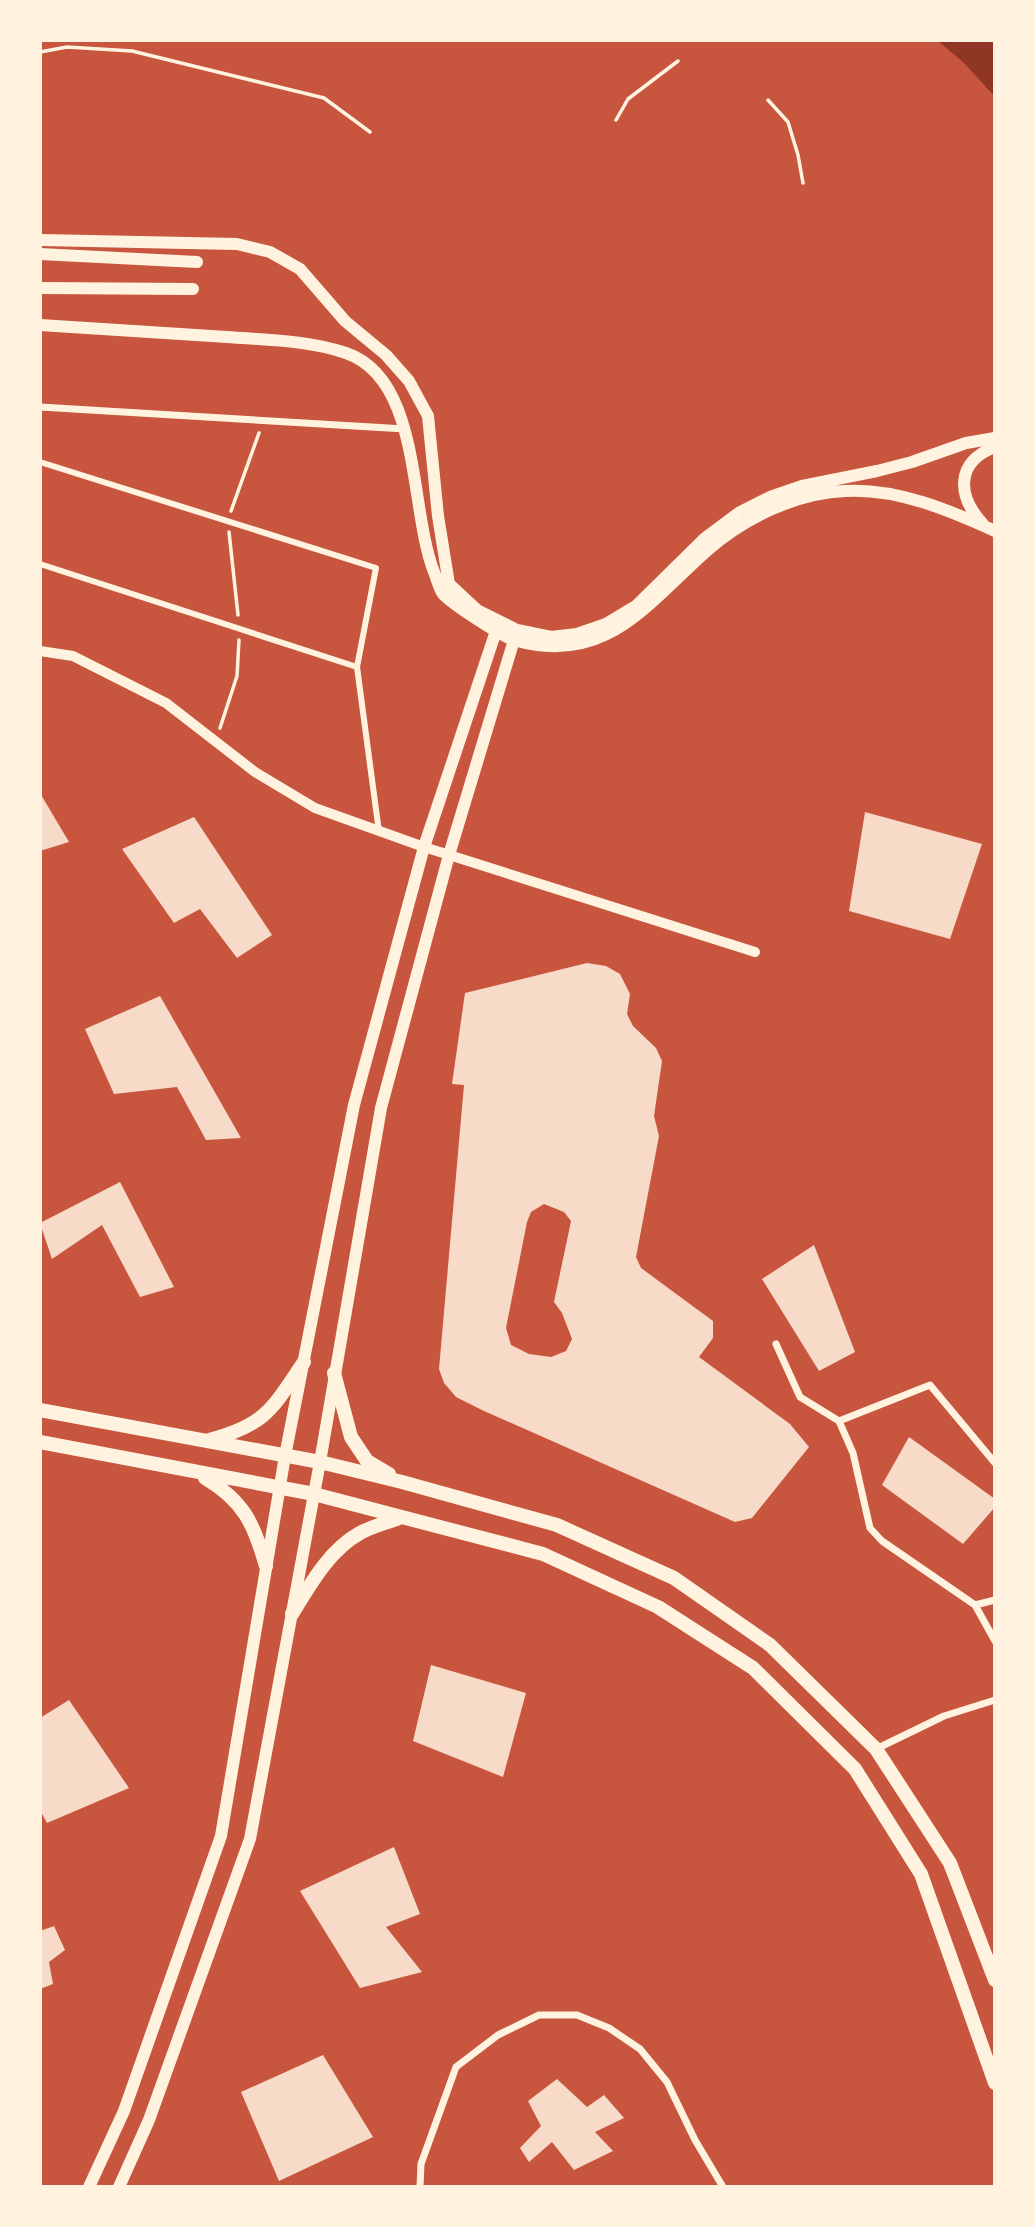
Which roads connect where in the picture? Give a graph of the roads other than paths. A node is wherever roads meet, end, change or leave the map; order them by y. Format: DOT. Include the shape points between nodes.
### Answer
graph roads {
  1 [pos="40,240"];
  2 [pos="40,254"];
  3 [pos="197,262"];
  4 [pos="40,288"];
  5 [pos="193,289"];
  6 [pos="40,325"];
  7 [pos="40,407"];
  8 [pos="405,429"];
  9 [pos="995,439"];
  10 [pos="995,447"];
  11 [pos="40,462"];
  12 [pos="990,529"];
  13 [pos="40,564"];
  14 [pos="497,627"];
  15 [pos="515,635"];
  16 [pos="40,651"];
  17 [pos="357,667"];
  18 [pos="379,832"];
  19 [pos="424,847"];
  20 [pos="449,855"];
  21 [pos="755,952"];
  22 [pos="776,1344"];
  23 [pos="304,1362"];
  24 [pos="334,1373"];
  25 [pos="40,1410"];
  26 [pos="839,1421"];
  27 [pos="204,1441"];
  28 [pos="40,1443"];
  29 [pos="285,1456"];
  30 [pos="320,1462"];
  31 [pos="995,1462"];
  32 [pos="195,1472"];
  33 [pos="402,1482"];
  34 [pos="280,1488"];
  35 [pos="314,1494"];
  36 [pos="402,1517"];
  37 [pos="267,1566"];
  38 [pos="995,1600"];
  39 [pos="975,1605"];
  40 [pos="292,1614"];
  41 [pos="995,1641"];
  42 [pos="995,1700"];
  43 [pos="876,1749"];
  44 [pos="995,1980"];
  45 [pos="995,2083"];
  46 [pos="89,2187"];
  47 [pos="120,2187"];
  48 [pos="420,2187"];
  49 [pos="723,2187"];
  1 -- 14 [label="main road" via="237,244 270,252 300,269 345,321 409,381 428,416 449,584"];
  2 -- 3 [label="main road"];
  4 -- 5 [label="main road"];
  6 -- 8 [label="main road" via="292,342 347,353 371,367 390,389"];
  7 -- 8 [label="street"];
  8 -- 14 [label="main road" via="427,555 442,594"];
  9 -- 15 [label="main road" via="770,497 705,538 636,606 606,624 577,634"];
  10 -- 12 [label="main road" via="970,464 964,484 971,511"];
  11 -- 17 [label="street" via="376,568"];
  12 -- 15 [label="main road" via="933,505 883,493 844,491 805,498 746,523 710,548 638,616 612,632 580,644 550,646"];
  13 -- 17 [label="street"];
  14 -- 15 [label="main road"];
  14 -- 19 [label="main road"];
  15 -- 20 [label="main road"];
  16 -- 18 [label="street" via="73,656 166,703 255,772 315,808"];
  17 -- 18 [label="street"];
  18 -- 19 [label="street"];
  19 -- 20 [label="street"];
  19 -- 23 [label="main road" via="354,1105"];
  20 -- 21 [label="street"];
  20 -- 24 [label="main road" via="381,1108"];
  22 -- 26 [label="street" via="800,1396"];
  23 -- 27 [label="main road" via="263,1418 239,1432"];
  23 -- 29 [label="main road"];
  24 -- 30 [label="main road"];
  24 -- 33 [label="main road" via="351,1437 367,1461"];
  25 -- 27 [label="main road"];
  26 -- 31 [label="street" via="930,1385"];
  26 -- 39 [label="street" via="853,1453 870,1528"];
  27 -- 29 [label="main road"];
  28 -- 32 [label="main road"];
  29 -- 30 [label="main road"];
  29 -- 34 [label="main road"];
  30 -- 33 [label="main road"];
  30 -- 35 [label="main road"];
  32 -- 34 [label="main road"];
  32 -- 37 [label="main road" via="226,1490 244,1508"];
  33 -- 43 [label="main road" via="557,1525 674,1578 770,1645"];
  34 -- 35 [label="main road"];
  34 -- 37 [label="main road"];
  35 -- 36 [label="main road"];
  35 -- 40 [label="main road"];
  36 -- 40 [label="main road" via="360,1532 337,1551"];
  36 -- 45 [label="main road" via="543,1554 658,1607 753,1668 855,1769 921,1874"];
  37 -- 46 [label="main road" via="221,1836 124,2111"];
  38 -- 39 [label="street"];
  39 -- 41 [label="street"];
  40 -- 47 [label="main road" via="250,1839 149,2120"];
  42 -- 43 [label="street" via="944,1716"];
  43 -- 44 [label="main road" via="950,1863"];
  48 -- 49 [label="street" via="421,2164 456,2067 499,2035 539,2015 577,2015 609,2028 640,2049 667,2082"];
}
